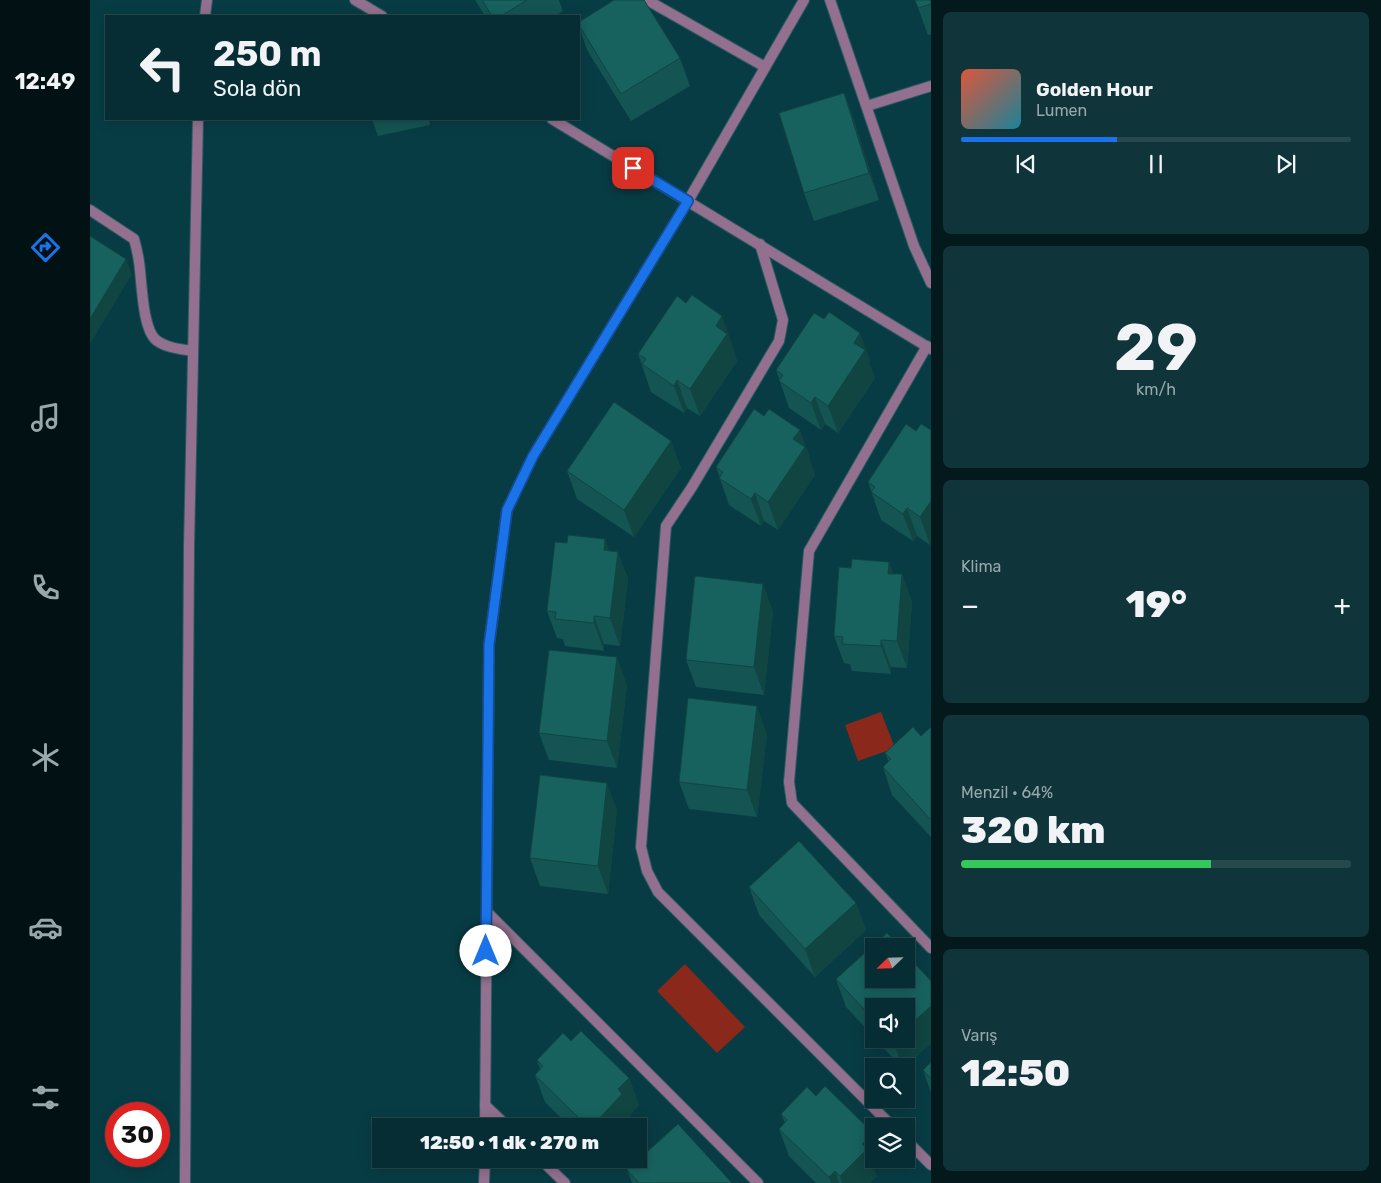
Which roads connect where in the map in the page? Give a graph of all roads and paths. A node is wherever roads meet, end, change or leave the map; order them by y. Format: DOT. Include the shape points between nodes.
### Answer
graph roads {
  1 [pos="207,0"];
  2 [pos="355,0"];
  3 [pos="647,0"];
  4 [pos="804,0"];
  5 [pos="830,0"];
  6 [pos="205,15"];
  7 [pos="380,15"];
  8 [pos="765,67"];
  9 [pos="931,86"];
  10 [pos="867,106"];
  11 [pos="198,120"];
  12 [pos="554,120"];
  13 [pos="688,201"];
  14 [pos="90,210"];
  15 [pos="760,244"];
  16 [pos="931,283"];
  17 [pos="929,347"];
  18 [pos="193,351"];
  19 [pos="487,912"];
  20 [pos="931,948"];
  21 [pos="485,1105"];
  22 [pos="485,1118"];
  23 [pos="499,1118"];
  24 [pos="884,1118"];
  25 [pos="915,1149"];
  26 [pos="931,1165"];
  27 [pos="485,1168"];
  28 [pos="549,1168"];
  29 [pos="185,1183"];
  30 [pos="484,1183"];
  31 [pos="565,1183"];
  32 [pos="758,1183"];
  1 -- 6 [label="street"];
  2 -- 7 [label="street"];
  3 -- 8 [label="street"];
  4 -- 8 [label="street"];
  5 -- 10 [label="street"];
  8 -- 13 [label="street"];
  9 -- 10 [label="street"];
  10 -- 16 [label="street" via="914,246"];
  11 -- 18 [label="street"];
  12 -- 13 [label="street"];
  13 -- 15 [label="street"];
  13 -- 19 [label="street" via="533,456 507,510 489,645"];
  14 -- 18 [label="street" via="134,239 151,335 158,342"];
  15 -- 17 [label="street"];
  15 -- 24 [label="street" via="783,320 779,341 666,526 640,847 658,892"];
  17 -- 20 [label="street" via="809,551 789,782 792,803"];
  18 -- 29 [label="street"];
  19 -- 21 [label="street"];
  19 -- 32 [label="street"];
  21 -- 22 [label="street"];
  21 -- 23 [label="street"];
  25 -- 26 [label="street"];
  27 -- 30 [label="street"];
  28 -- 31 [label="street"];
}
